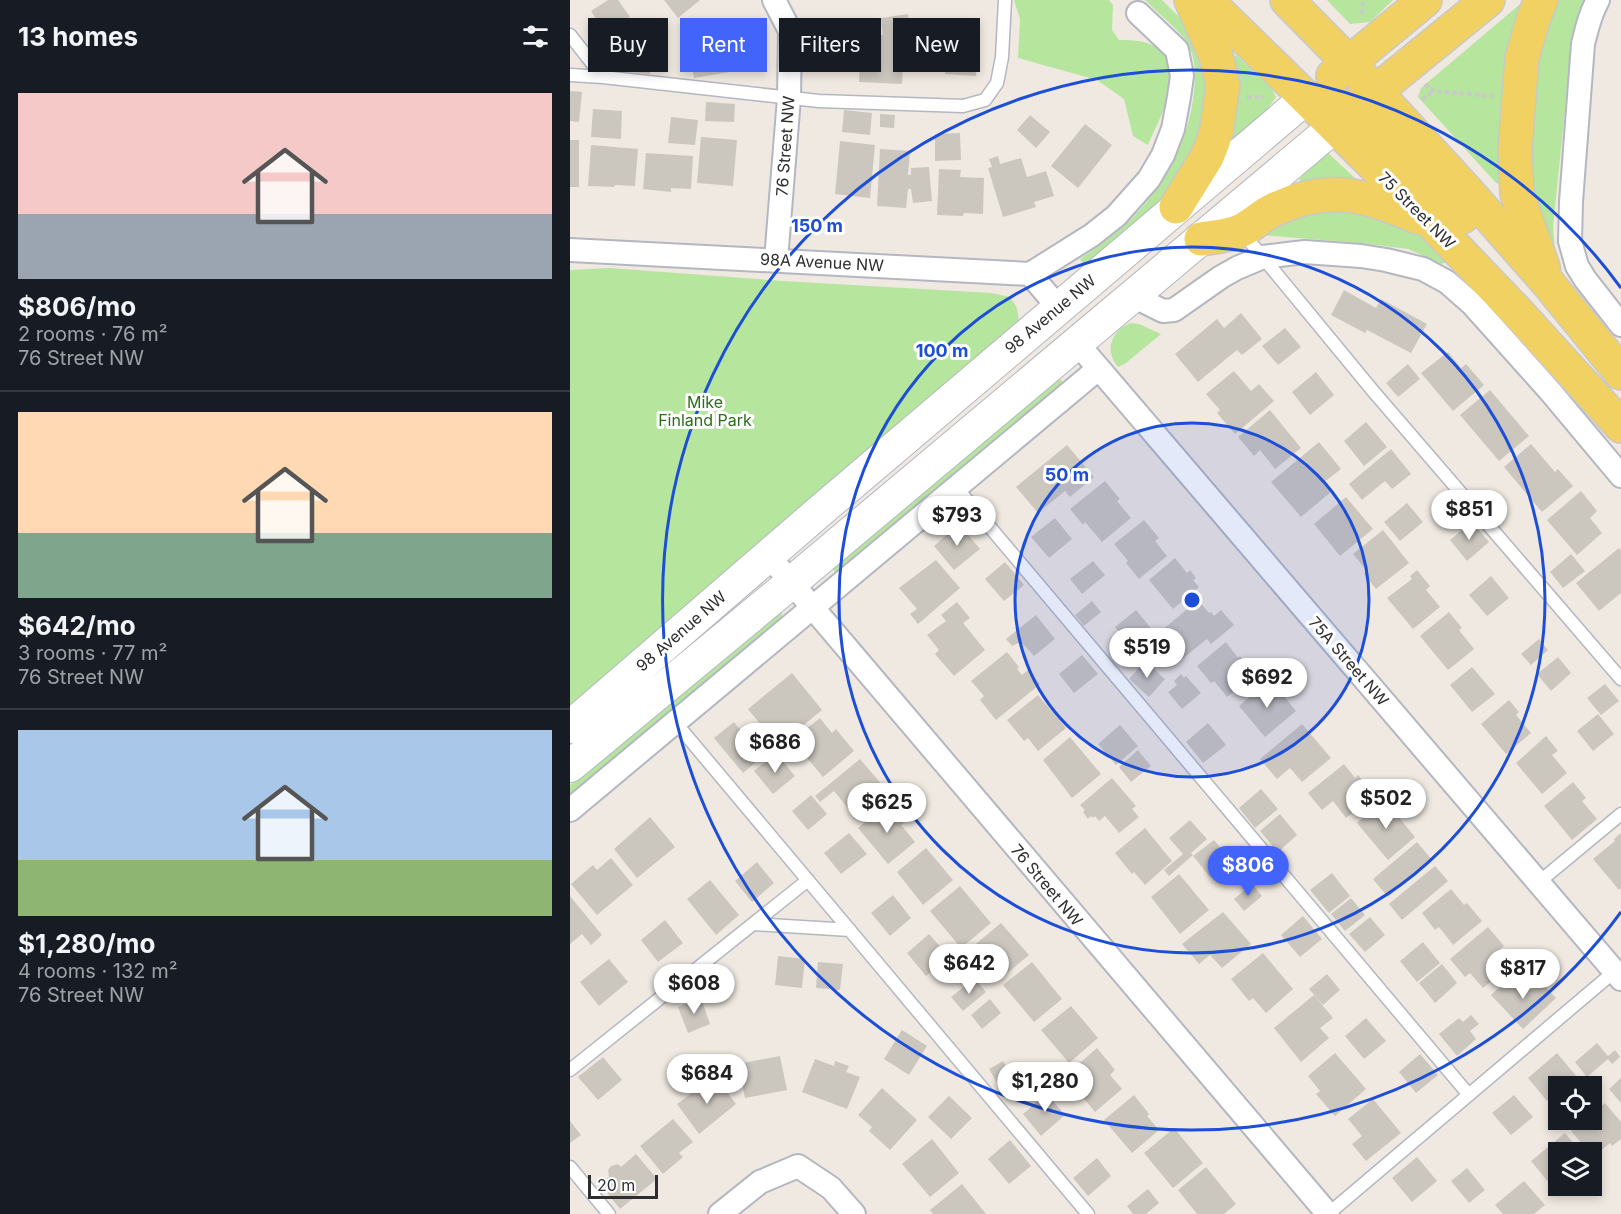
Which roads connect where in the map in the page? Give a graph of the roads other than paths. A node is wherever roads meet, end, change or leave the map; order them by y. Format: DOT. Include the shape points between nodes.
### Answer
graph roads {
  1 [pos="774,0"];
  2 [pos="1005,0"];
  3 [pos="1191,0"];
  4 [pos="1206,0"];
  5 [pos="1287,0"];
  6 [pos="1425,0"];
  7 [pos="1488,0"];
  8 [pos="1541,0"];
  9 [pos="1598,0"];
  10 [pos="1138,13"];
  11 [pos="570,35"];
  12 [pos="1350,63"];
  13 [pos="570,75"];
  14 [pos="603,77"];
  15 [pos="789,98"];
  16 [pos="1306,98"];
  17 [pos="1354,110"];
  18 [pos="1176,207"];
  19 [pos="1234,223"];
  20 [pos="1432,223"];
  21 [pos="1201,239"];
  22 [pos="570,250"];
  23 [pos="1263,257"];
  24 [pos="776,260"];
  25 [pos="1030,274"];
  26 [pos="1548,283"];
  27 [pos="1133,296"];
  28 [pos="1058,307"];
  29 [pos="1572,313"];
  30 [pos="1612,335"];
  31 [pos="1077,343"];
  32 [pos="1098,369"];
  33 [pos="1621,373"];
  34 [pos="1560,380"];
  35 [pos="1621,426"];
  36 [pos="1621,476"];
  37 [pos="956,487"];
  38 [pos="768,555"];
  39 [pos="791,583"];
  40 [pos="812,608"];
  41 [pos="1621,679"];
  42 [pos="675,722"];
  43 [pos="570,727"];
  44 [pos="570,766"];
  45 [pos="570,810"];
  46 [pos="1621,814"];
  47 [pos="808,879"];
  48 [pos="1539,882"];
  49 [pos="753,924"];
  50 [pos="850,930"];
  51 [pos="1618,975"];
  52 [pos="570,1070"];
  53 [pos="1469,1095"];
  54 [pos="570,1167"];
  55 [pos="609,1214"];
  56 [pos="720,1214"];
  57 [pos="854,1214"];
  58 [pos="1088,1214"];
  59 [pos="1328,1214"];
  1 -- 15 [label="street, 76 Street NW" via="790,31"];
  2 -- 15 [label="lane" via="997,83 985,100 963,106"];
  3 -- 18 [label="main road" via="1216,56 1223,85 1213,142"];
  4 -- 16 [label="main road, 75 Street NW"];
  5 -- 12 [label="main road, 75 Street NW"];
  6 -- 12 [label="main road, 98 Avenue NW"];
  7 -- 17 [label="main road"];
  8 -- 26 [label="main road" via="1522,58 1515,150 1517,194"];
  9 -- 30 [label="street, 75 Street NW" via="1584,44 1570,241 1577,266"];
  10 -- 25 [label="street" via="1178,50 1182,76 1173,129 1149,179 1116,216"];
  11 -- 14 [label="lane"];
  12 -- 16 [label="main road, 98 Avenue NW"];
  12 -- 17 [label="main road, 75 Street NW"];
  13 -- 14 [label="lane"];
  14 -- 15 [label="lane"];
  15 -- 24 [label="street, 76 Street NW"];
  16 -- 17 [label="main road, 75 Street NW"];
  16 -- 18 [label="main road, 98 Avenue NW"];
  17 -- 19 [label="main road"];
  17 -- 20 [label="main road, 75 Street NW"];
  17 -- 26 [label="main road, 75 Street NW"];
  17 -- 29 [label="main road" via="1511,265"];
  18 -- 28 [label="main road, 98 Avenue NW"];
  19 -- 20 [label="main road" via="1302,199 1341,195 1385,203"];
  19 -- 21 [label="main road"];
  19 -- 23 [label="lane"];
  20 -- 34 [label="main road, 75 Street NW"];
  21 -- 27 [label="main road, 98 Avenue NW"];
  22 -- 24 [label="street, 98A Avenue NW"];
  23 -- 27 [label="street" via="1221,277 1174,310 1163,311"];
  23 -- 34 [label="street, 75 Street NW" via="1305,252 1361,256 1423,269 1467,298"];
  23 -- 41 [label="lane"];
  24 -- 25 [label="street, 98A Avenue NW"];
  25 -- 28 [label="street"];
  26 -- 29 [label="main road, 75 Street NW"];
  27 -- 31 [label="main road, 98 Avenue NW"];
  28 -- 38 [label="main road, 98 Avenue NW"];
  29 -- 30 [label="main road, 75 Street NW"];
  30 -- 33 [label="main road, 75 Street NW"];
  31 -- 32 [label="street, 75A Street NW"];
  31 -- 39 [label="main road, 98 Avenue NW"];
  32 -- 37 [label="street"];
  32 -- 48 [label="street, 75A Street NW"];
  34 -- 35 [label="main road, 75 Street NW"];
  34 -- 36 [label="street, 75 Street NW"];
  37 -- 40 [label="street"];
  37 -- 53 [label="lane"];
  38 -- 39 [label="street, 76 Street NW"];
  38 -- 43 [label="main road, 98 Avenue NW"];
  39 -- 40 [label="street, 76 Street NW"];
  39 -- 44 [label="main road, 98 Avenue NW"];
  40 -- 42 [label="street"];
  40 -- 59 [label="street, 76 Street NW"];
  42 -- 45 [label="street"];
  42 -- 47 [label="lane"];
  46 -- 48 [label="lane"];
  47 -- 49 [label="lane"];
  47 -- 50 [label="lane"];
  48 -- 51 [label="street, 75A Street NW"];
  49 -- 50 [label="lane"];
  49 -- 52 [label="lane"];
  50 -- 58 [label="lane"];
  51 -- 53 [label="lane"];
  53 -- 59 [label="lane"];
  54 -- 55 [label="lane"];
  56 -- 57 [label="street" via="760,1182 798,1166 831,1188"];
}
